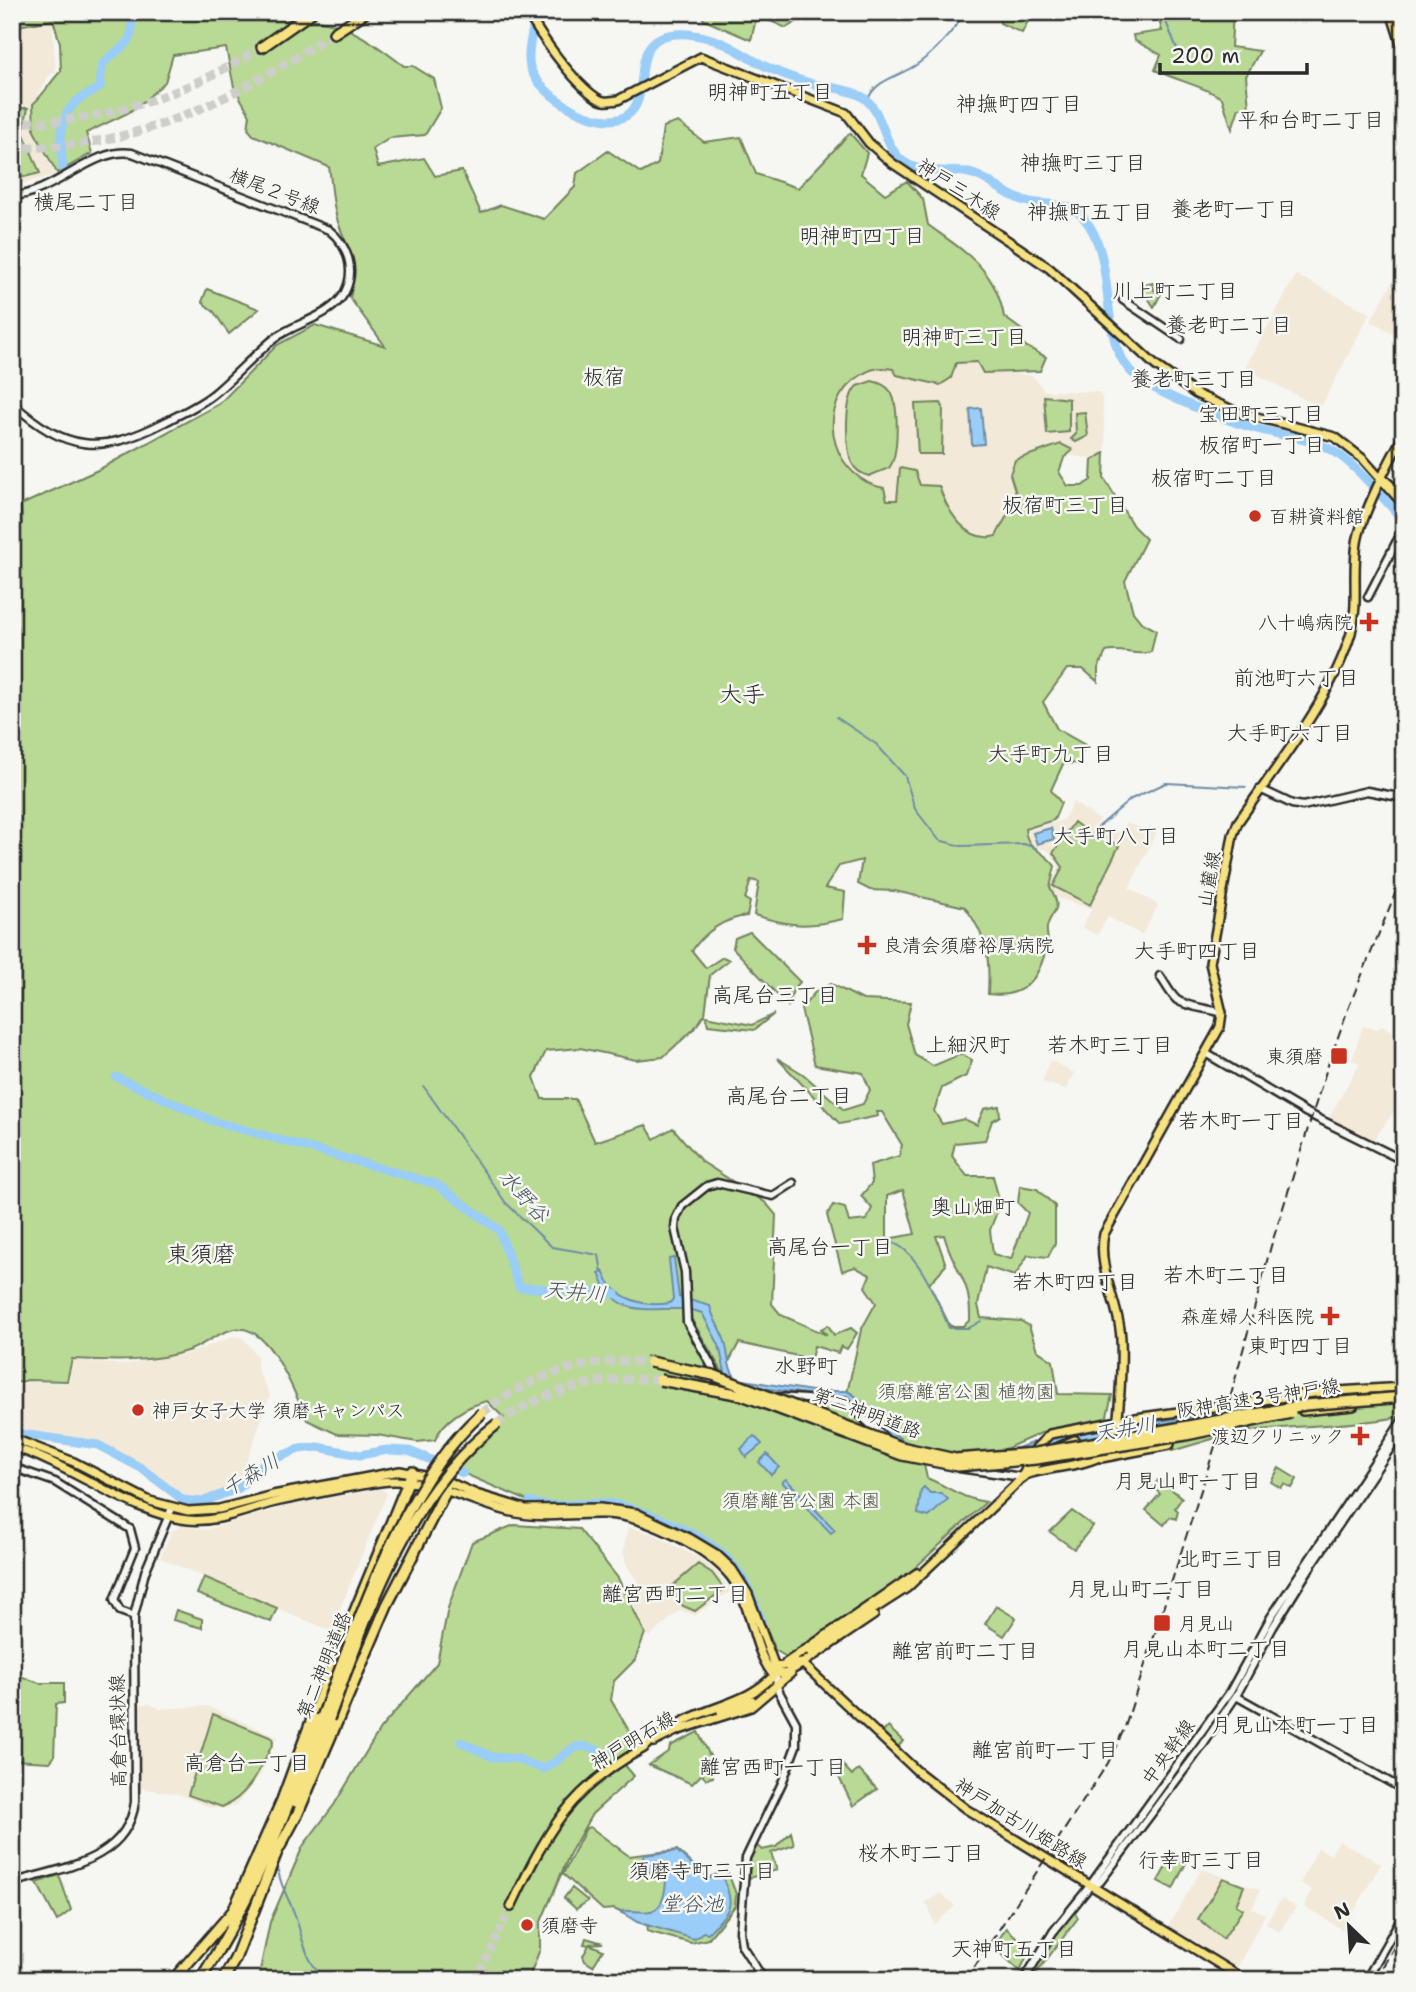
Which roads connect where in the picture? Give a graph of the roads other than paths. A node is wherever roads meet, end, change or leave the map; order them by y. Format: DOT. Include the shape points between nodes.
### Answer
graph roads {
  1 [pos="312,12"];
  2 [pos="366,12"];
  3 [pos="1391,12"];
  4 [pos="528,14"];
  5 [pos="334,33"];
  6 [pos="262,47"];
  7 [pos="1404,53"];
  8 [pos="12,197"];
  9 [pos="1123,300"];
  10 [pos="1181,339"];
  11 [pos="12,402"];
  12 [pos="1404,435"];
  13 [pos="1381,482"];
  14 [pos="1404,497"];
  15 [pos="1404,505"];
  16 [pos="1404,529"];
  17 [pos="1368,597"];
  18 [pos="1260,789"];
  19 [pos="1404,798"];
  20 [pos="1160,976"];
  21 [pos="1222,1013"];
  22 [pos="1207,1054"];
  23 [pos="1404,1161"];
  24 [pos="793,1183"];
  25 [pos="650,1362"];
  26 [pos="660,1380"];
  27 [pos="1404,1387"];
  28 [pos="1404,1399"];
  29 [pos="1303,1410"];
  30 [pos="482,1413"];
  31 [pos="1219,1422"];
  32 [pos="1403,1423"];
  33 [pos="496,1424"];
  34 [pos="1118,1424"];
  35 [pos="12,1438"];
  36 [pos="12,1447"];
  37 [pos="1036,1453"];
  38 [pos="1101,1457"];
  39 [pos="12,1468"];
  40 [pos="412,1472"];
  41 [pos="1023,1476"];
  42 [pos="444,1480"];
  43 [pos="405,1482"];
  44 [pos="446,1491"];
  45 [pos="172,1508"];
  46 [pos="169,1517"];
  47 [pos="966,1530"];
  48 [pos="134,1616"];
  49 [pos="809,1651"];
  50 [pos="768,1663"];
  51 [pos="802,1663"];
  52 [pos="778,1671"];
  53 [pos="769,1681"];
  54 [pos="777,1690"];
  55 [pos="1236,1696"];
  56 [pos="752,1700"];
  57 [pos="325,1718"];
  58 [pos="676,1731"];
  59 [pos="640,1750"];
  60 [pos="1404,1790"];
  61 [pos="270,1847"];
  62 [pos="12,1883"];
  63 [pos="1090,1885"];
  64 [pos="248,1898"];
  65 [pos="511,1908"];
  66 [pos="1404,1913"];
  67 [pos="1404,1968"];
  68 [pos="173,1980"];
  69 [pos="200,1980"];
  70 [pos="223,1980"];
  71 [pos="764,1980"];
  72 [pos="1024,1980"];
  73 [pos="1245,1980"];
  74 [pos="1366,1980"];
  75 [pos="1397,1980"];
  1 -- 6 [label="highway"];
  2 -- 5 [label="highway"];
  3 -- 7 [label="main road"];
  4 -- 13 [label="main road, 神戸三木線" via="597,98 606,102 701,57 840,110 892,163 1049,268 1156,366 1196,394 1247,415 1335,437"];
  8 -- 11 [label="street, 横尾２号線" via="38,191 110,154 132,153 329,230 346,250 350,273 344,294 334,306 279,335 205,400 132,439 102,446 63,439"];
  9 -- 10 [label="street"];
  12 -- 13 [label="main road, 山麓線"];
  13 -- 14 [label="main road, 神戸三木線"];
  13 -- 15 [label="main road, 神戸三木線"];
  13 -- 18 [label="main road, 山麓線" via="1357,542 1357,601 1345,649 1314,708"];
  16 -- 17 [label="street"];
  18 -- 19 [label="street" via="1303,806 1367,791"];
  18 -- 21 [label="main road, 山麓線" via="1233,835 1210,963"];
  20 -- 21 [label="street" via="1177,999"];
  21 -- 22 [label="main road"];
  22 -- 23 [label="street" via="1305,1112"];
  22 -- 34 [label="main road" via="1102,1242 1121,1331"];
  24 -- 41 [label="street" via="779,1195 717,1183 682,1206 676,1218 685,1272 685,1314 723,1386 739,1393 846,1402 898,1449 946,1465"];
  25 -- 37 [label="highway, 第二神明道路, bridge" via="730,1380 929,1455 972,1459"];
  26 -- 37 [label="highway, 第二神明道路, bridge" via="742,1395 929,1462 972,1466"];
  27 -- 34 [label="main road" via="1321,1392"];
  28 -- 29 [label="highway, 阪神高速3号神戸線, bridge"];
  28 -- 31 [label="highway, 阪神高速3号神戸線, bridge" via="1305,1405"];
  29 -- 37 [label="highway, 阪神高速3号神戸線, bridge" via="1186,1435"];
  29 -- 38 [label="highway, bridge" via="1253,1426"];
  30 -- 57 [label="highway, 第二神明道路, bridge" via="442,1455 416,1497 363,1613"];
  31 -- 37 [label="highway, 阪神高速3号神戸線, bridge"];
  31 -- 41 [label="highway, bridge" via="1064,1443"];
  32 -- 55 [label="street, 中央幹線" via="1287,1603"];
  32 -- 63 [label="street, 中央幹線" via="1267,1623 1230,1692"];
  33 -- 57 [label="highway, 第二神明道路, bridge" via="450,1466 414,1517"];
  34 -- 37 [label="main road" via="1050,1434"];
  34 -- 38 [label="main road" via="1109,1451"];
  35 -- 45 [label="main road"];
  36 -- 46 [label="main road" via="51,1460"];
  37 -- 41 [label="main road"];
  38 -- 41 [label="main road"];
  39 -- 48 [label="street" via="55,1482 130,1529 135,1548 114,1600 120,1611"];
  40 -- 42 [label="main road"];
  40 -- 43 [label="highway"];
  40 -- 45 [label="main road" via="374,1474 214,1510"];
  41 -- 47 [label="main road"];
  42 -- 44 [label="highway"];
  42 -- 50 [label="main road" via="526,1509 629,1511 691,1539 722,1559 741,1581 754,1607"];
  43 -- 44 [label="main road"];
  43 -- 46 [label="main road" via="282,1501 214,1520"];
  43 -- 61 [label="highway"];
  44 -- 50 [label="main road" via="531,1516 617,1515 674,1536 709,1557 733,1579"];
  44 -- 61 [label="highway" via="387,1605 298,1813"];
  45 -- 46 [label="street, 高倉台環状線"];
  46 -- 48 [label="street, 高倉台環状線" via="145,1572"];
  47 -- 49 [label="main road" via="907,1588"];
  47 -- 51 [label="main road" via="918,1584"];
  47 -- 52 [label="main road" via="903,1585"];
  48 -- 62 [label="street, 高倉台環状線" via="134,1795 128,1827 107,1851"];
  50 -- 52 [label="main road"];
  50 -- 53 [label="main road"];
  51 -- 52 [label="main road" via="787,1673"];
  51 -- 54 [label="main road"];
  51 -- 63 [label="main road, 神戸加古川姫路線" via="931,1784"];
  52 -- 53 [label="main road"];
  52 -- 54 [label="street"];
  53 -- 54 [label="street"];
  53 -- 59 [label="main road" via="743,1699 661,1732"];
  54 -- 58 [label="main road" via="743,1710"];
  54 -- 71 [label="street" via="796,1723 796,1746 746,1858 740,1931 742,1946"];
  55 -- 60 [label="street"];
  55 -- 63 [label="street, 中央幹線" via="1100,1882"];
  56 -- 58 [label="main road, 神戸明石線"];
  57 -- 61 [label="highway, 第二神明道路"];
  58 -- 59 [label="main road, 神戸明石線"];
  59 -- 65 [label="main road, 神戸明石線" via="586,1787 558,1817"];
  61 -- 64 [label="highway, 第二神明道路"];
  63 -- 72 [label="street, 中央幹線" via="1053,1932"];
  63 -- 73 [label="main road, 神戸加古川姫路線"];
  64 -- 68 [label="highway"];
  64 -- 69 [label="highway, 第二神明道路"];
  64 -- 70 [label="highway, 第二神明道路" via="238,1951"];
  66 -- 74 [label="street"];
  67 -- 75 [label="street"];
}
